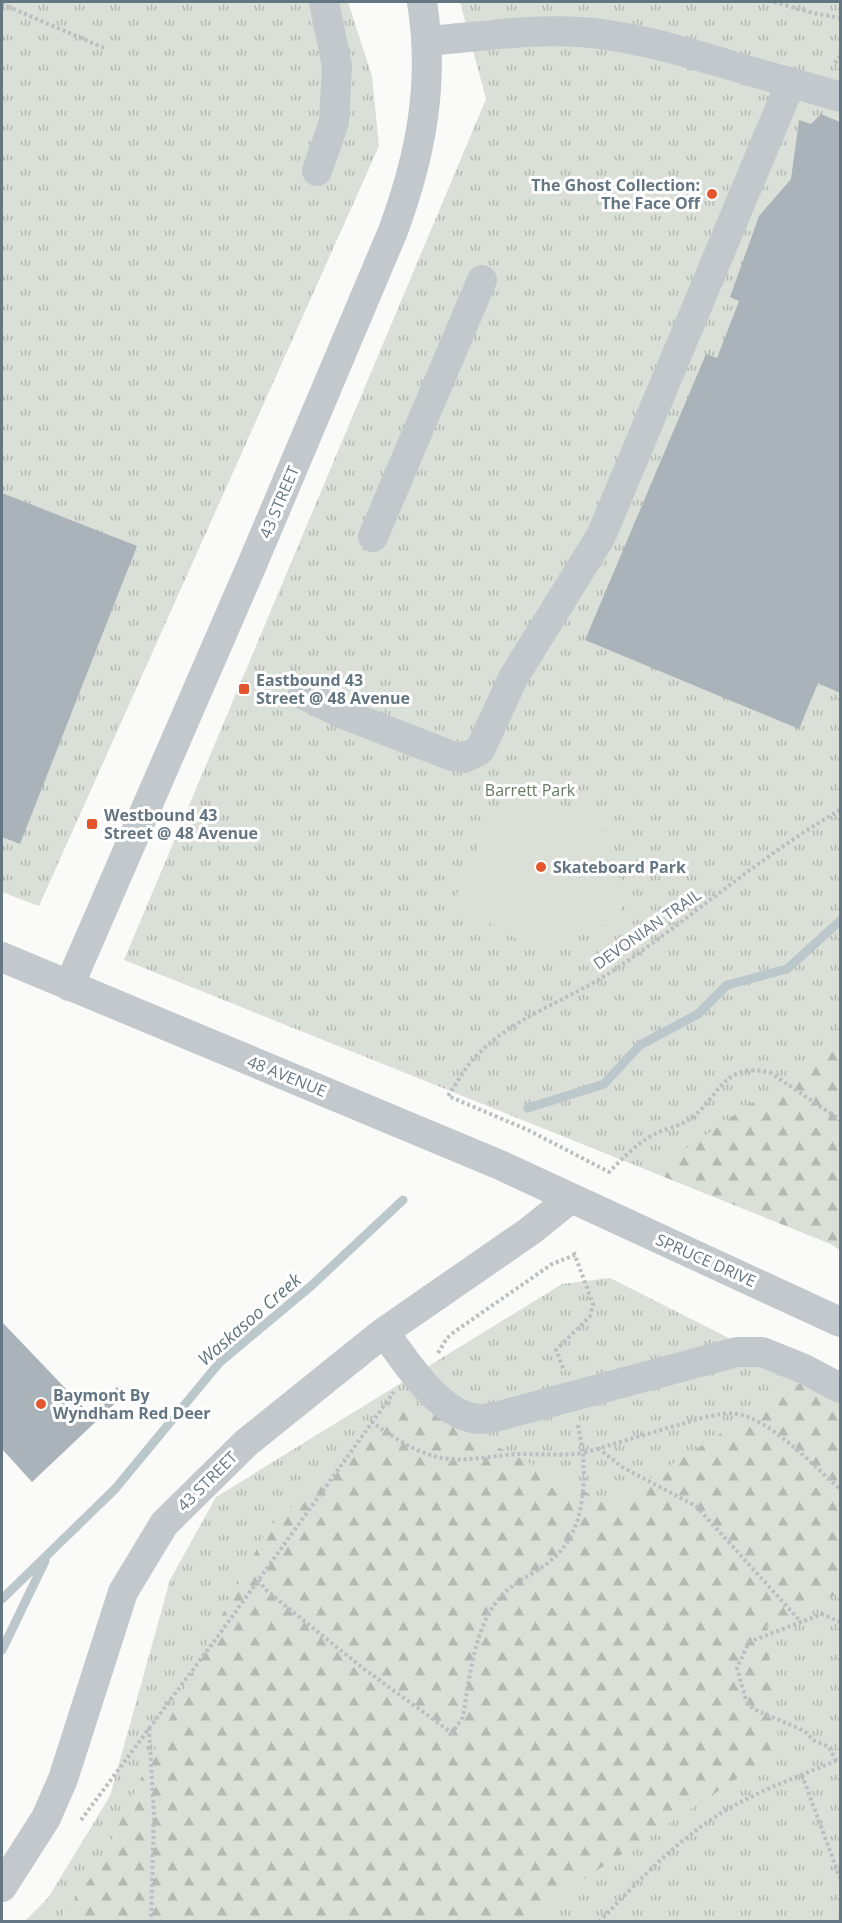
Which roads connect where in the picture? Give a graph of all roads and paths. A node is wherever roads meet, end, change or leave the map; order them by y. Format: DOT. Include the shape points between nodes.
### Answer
graph roads {
  1 [pos="324,2"];
  2 [pos="422,2"];
  3 [pos="774,2"];
  4 [pos="2,4"];
  5 [pos="840,18"];
  6 [pos="427,41"];
  7 [pos="104,48"];
  8 [pos="791,82"];
  9 [pos="840,97"];
  10 [pos="317,171"];
  11 [pos="482,280"];
  12 [pos="373,537"];
  13 [pos="303,694"];
  14 [pos="840,810"];
  15 [pos="2,957"];
  16 [pos="69,986"];
  17 [pos="840,1120"];
  18 [pos="571,1198"];
  19 [pos="575,1255"];
  20 [pos="840,1322"];
  21 [pos="384,1332"];
  22 [pos="412,1370"];
  23 [pos="840,1388"];
  24 [pos="598,1448"];
  25 [pos="583,1454"];
  26 [pos="258,1580"];
  27 [pos="801,1622"];
  28 [pos="840,1622"];
  29 [pos="149,1728"];
  30 [pos="838,1760"];
  31 [pos="802,1775"];
  32 [pos="80,1820"];
  33 [pos="840,1878"];
  34 [pos="2,1887"];
  35 [pos="151,1922"];
  36 [pos="599,1922"];
  1 -- 10 [label="street" via="337,66 334,122"];
  2 -- 6 [label="street, 43 STREET"];
  3 -- 5 [label="path"];
  4 -- 7 [label="path"];
  6 -- 8 [label="street" via="548,31 591,33 702,55"];
  6 -- 16 [label="street, 43 STREET" via="420,142 393,231"];
  8 -- 9 [label="street"];
  8 -- 13 [label="street" via="601,536 513,678 480,750 464,759 452,756"];
  11 -- 12 [label="street"];
  14 -- 17 [label="path, DEVONIAN TRAIL" via="770,855 619,968 524,1019 488,1044 471,1061 448,1096 528,1130 609,1172 640,1142 696,1114 728,1078 743,1072 771,1073"];
  15 -- 16 [label="street, 48 AVENUE"];
  16 -- 18 [label="street, 48 AVENUE"];
  18 -- 20 [label="street, SPRUCE DRIVE"];
  18 -- 21 [label="street, 43 STREET"];
  19 -- 22 [label="path" via="552,1264 454,1332 438,1353 427,1356"];
  21 -- 22 [label="street"];
  21 -- 34 [label="street, 43 STREET" via="246,1443 164,1524 123,1592 63,1779 46,1818"];
  22 -- 23 [label="street" via="442,1402 480,1419 737,1352 762,1352"];
  22 -- 26 [label="path"];
  24 -- 27 [label="path" via="622,1467 696,1506"];
  25 -- 26 [label="path" via="583,1502 570,1537 548,1563 504,1592 492,1608 480,1634 463,1717 452,1733 349,1658 267,1592"];
  26 -- 29 [label="path"];
  27 -- 28 [label="path" via="822,1614"];
  27 -- 30 [label="path" via="749,1641 737,1668 749,1706 807,1732 813,1740 829,1747"];
  29 -- 32 [label="path"];
  29 -- 35 [label="path" via="154,1814"];
  30 -- 31 [label="path"];
  31 -- 33 [label="path"];
  31 -- 36 [label="path" via="711,1820 653,1867"];
}
